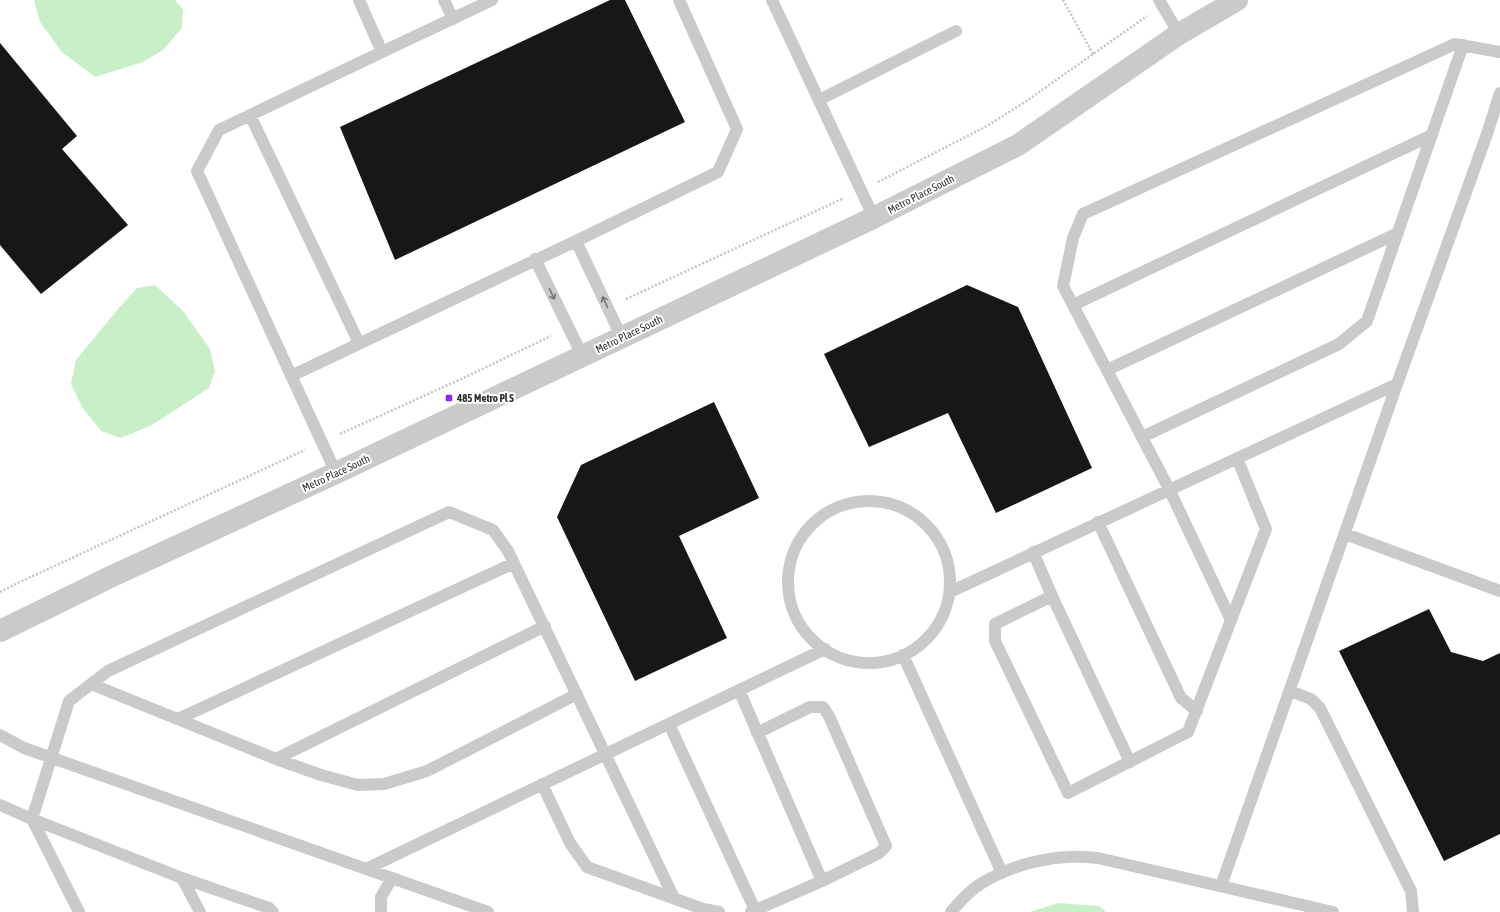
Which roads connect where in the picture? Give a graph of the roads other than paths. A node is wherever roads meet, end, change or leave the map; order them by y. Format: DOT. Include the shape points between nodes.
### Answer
graph roads {
  1 [pos="359,0"];
  2 [pos="444,0"];
  3 [pos="492,0"];
  4 [pos="679,0"];
  5 [pos="772,0"];
  6 [pos="1159,0"];
  7 [pos="1237,0"];
  8 [pos="453,19"];
  9 [pos="956,30"];
  10 [pos="1179,34"];
  11 [pos="1463,45"];
  12 [pos="382,52"];
  13 [pos="1500,52"];
  14 [pos="1500,93"];
  15 [pos="819,100"];
  16 [pos="250,115"];
  17 [pos="1432,135"];
  18 [pos="874,218"];
  19 [pos="1398,233"];
  20 [pos="576,241"];
  21 [pos="535,259"];
  22 [pos="1073,305"];
  23 [pos="622,338"];
  24 [pos="359,343"];
  25 [pos="583,356"];
  26 [pos="1107,370"];
  27 [pos="291,376"];
  28 [pos="1397,384"];
  29 [pos="1142,437"];
  30 [pos="1237,458"];
  31 [pos="336,473"];
  32 [pos="1169,489"];
  33 [pos="1098,522"];
  34 [pos="1346,534"];
  35 [pos="1033,552"];
  36 [pos="514,563"];
  37 [pos="952,591"];
  38 [pos="1500,591"];
  39 [pos="1052,596"];
  40 [pos="1231,620"];
  41 [pos="544,626"];
  42 [pos="0,631"];
  43 [pos="825,649"];
  44 [pos="903,655"];
  45 [pos="91,684"];
  46 [pos="738,690"];
  47 [pos="1290,691"];
  48 [pos="577,694"];
  49 [pos="1196,711"];
  50 [pos="178,719"];
  51 [pos="669,724"];
  52 [pos="757,733"];
  53 [pos="0,735"];
  54 [pos="606,754"];
  55 [pos="50,757"];
  56 [pos="276,759"];
  57 [pos="1130,762"];
  58 [pos="542,784"];
  59 [pos="0,805"];
  60 [pos="32,819"];
  61 [pos="366,869"];
  62 [pos="1002,873"];
  63 [pos="182,878"];
  64 [pos="392,878"];
  65 [pos="822,881"];
  66 [pos="1221,886"];
  67 [pos="674,898"];
  68 [pos="753,911"];
  69 [pos="79,912"];
  70 [pos="200,912"];
  71 [pos="273,912"];
  72 [pos="381,912"];
  73 [pos="488,912"];
  74 [pos="719,912"];
  75 [pos="951,912"];
  76 [pos="1333,912"];
  77 [pos="1413,912"];
  1 -- 12 [label="lane"];
  2 -- 8 [label="lane"];
  3 -- 8 [label="lane"];
  4 -- 20 [label="lane" via="736,129 728,150 718,172"];
  5 -- 15 [label="lane"];
  6 -- 10 [label="lane"];
  7 -- 10 [label="street, Metro Place South"];
  8 -- 12 [label="lane"];
  9 -- 15 [label="lane"];
  10 -- 18 [label="street, Metro Place South" via="1018,144"];
  11 -- 13 [label="lane"];
  11 -- 17 [label="lane"];
  11 -- 22 [label="lane" via="1455,44 1448,47 1083,214 1073,238 1063,286"];
  12 -- 16 [label="lane"];
  14 -- 28 [label="lane"];
  15 -- 18 [label="lane"];
  16 -- 24 [label="lane"];
  16 -- 27 [label="lane" via="219,130 197,171"];
  17 -- 19 [label="lane"];
  17 -- 22 [label="lane"];
  18 -- 23 [label="street, Metro Place South"];
  19 -- 26 [label="lane"];
  19 -- 29 [label="lane" via="1367,321 1339,344"];
  20 -- 21 [label="lane"];
  23 -- 20 [label="lane, one-way"];
  21 -- 24 [label="lane"];
  21 -- 25 [label="lane, one-way"];
  22 -- 26 [label="lane"];
  23 -- 25 [label="street, Metro Place South"];
  24 -- 27 [label="lane"];
  25 -- 31 [label="street, Metro Place South"];
  26 -- 29 [label="lane"];
  27 -- 31 [label="lane"];
  28 -- 30 [label="lane"];
  28 -- 34 [label="lane"];
  29 -- 32 [label="lane"];
  30 -- 32 [label="lane"];
  30 -- 40 [label="lane" via="1266,529"];
  31 -- 42 [label="street, Metro Place South" via="108,578"];
  32 -- 33 [label="lane"];
  32 -- 40 [label="lane"];
  33 -- 35 [label="lane"];
  33 -- 49 [label="lane" via="1181,698"];
  34 -- 38 [label="lane"];
  34 -- 47 [label="lane"];
  35 -- 37 [label="lane"];
  35 -- 39 [label="lane"];
  36 -- 41 [label="lane"];
  36 -- 45 [label="lane" via="493,530 449,512 108,671"];
  36 -- 50 [label="lane"];
  37 -- 43 [label="lane" via="952,578 946,554 932,531 912,513 887,503 874,502 860,502 835,509 813,524 797,546 789,571 789,598 798,623 816,644"];
  37 -- 44 [label="lane" via="947,607 934,630 915,649"];
  39 -- 57 [label="lane"];
  39 -- 57 [label="lane" via="994,624 995,641 1068,792"];
  40 -- 49 [label="lane"];
  41 -- 48 [label="lane"];
  41 -- 56 [label="lane"];
  43 -- 44 [label="lane" via="838,658 865,663 891,660"];
  43 -- 46 [label="lane"];
  44 -- 62 [label="lane"];
  45 -- 50 [label="lane"];
  45 -- 55 [label="lane" via="69,701"];
  46 -- 51 [label="lane"];
  46 -- 52 [label="lane"];
  47 -- 66 [label="lane"];
  47 -- 77 [label="lane" via="1311,699 1320,708 1411,891"];
  48 -- 54 [label="lane"];
  48 -- 56 [label="lane" via="427,771 384,784 358,785"];
  49 -- 57 [label="lane" via="1188,732"];
  50 -- 56 [label="lane"];
  51 -- 54 [label="lane"];
  51 -- 68 [label="lane"];
  52 -- 65 [label="lane"];
  52 -- 65 [label="lane" via="810,707 823,707 829,716 886,846 879,853"];
  53 -- 55 [label="lane" via="24,748"];
  54 -- 58 [label="lane"];
  54 -- 67 [label="lane"];
  55 -- 60 [label="lane"];
  55 -- 61 [label="lane"];
  58 -- 61 [label="lane"];
  58 -- 67 [label="lane" via="570,843 587,867"];
  59 -- 60 [label="lane"];
  60 -- 63 [label="lane"];
  60 -- 69 [label="lane"];
  61 -- 64 [label="lane"];
  62 -- 66 [label="lane" via="1044,860 1068,856 1098,858"];
  62 -- 75 [label="lane" via="982,883 963,898"];
  63 -- 70 [label="lane"];
  63 -- 71 [label="lane" via="269,908"];
  64 -- 72 [label="lane" via="381,897"];
  64 -- 73 [label="lane"];
  65 -- 68 [label="lane"];
  66 -- 76 [label="lane"];
  67 -- 74 [label="lane" via="702,909"];
}
